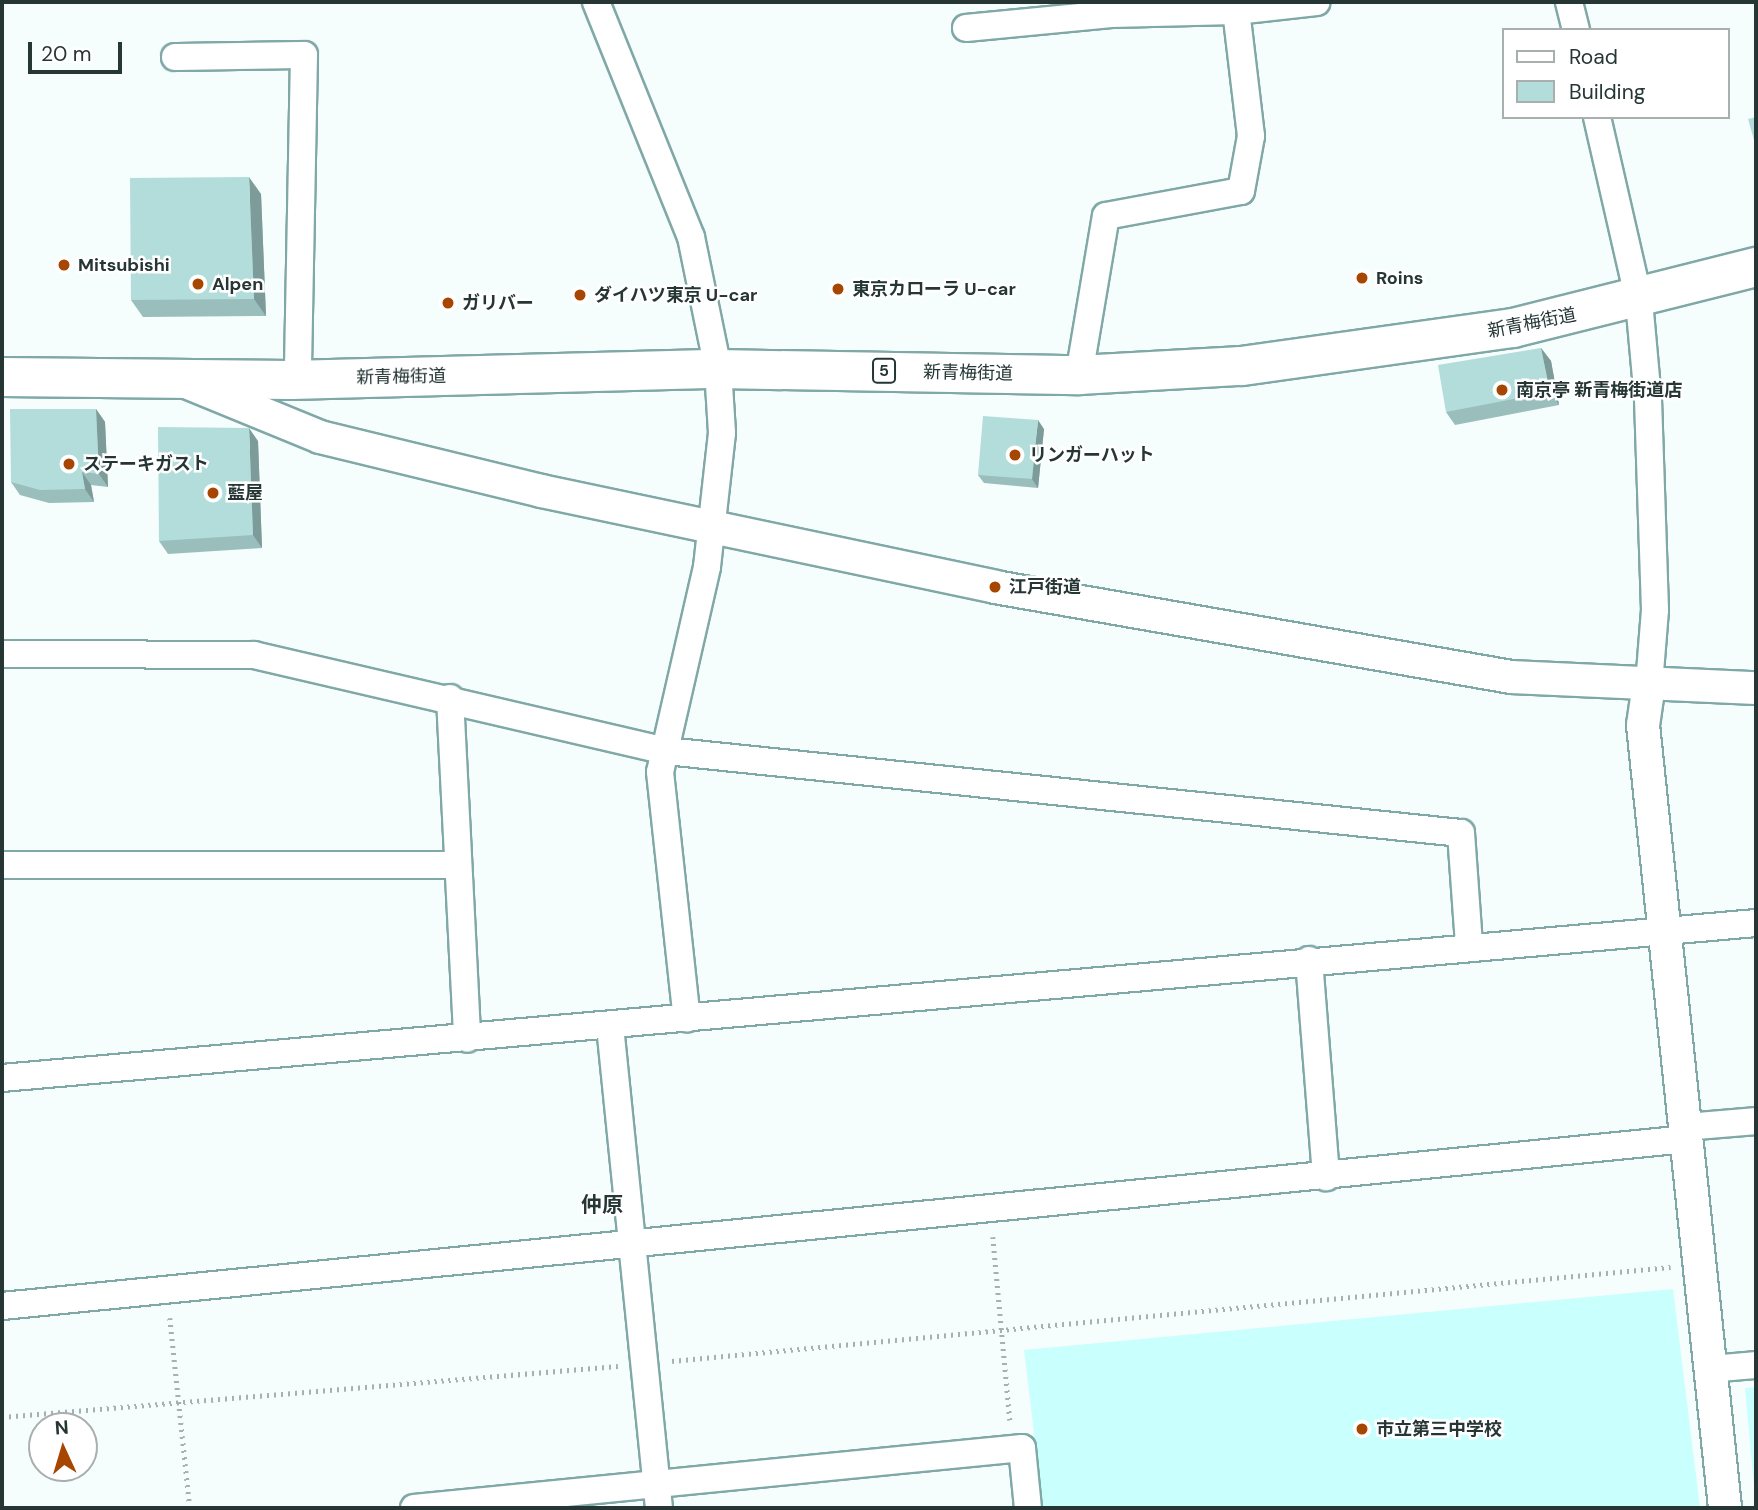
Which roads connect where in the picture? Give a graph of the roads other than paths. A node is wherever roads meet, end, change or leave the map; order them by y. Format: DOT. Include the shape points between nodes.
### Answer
graph roads {
  1 [pos="596,2"];
  2 [pos="1317,2"];
  3 [pos="1569,2"];
  4 [pos="1236,11"];
  5 [pos="1576,28"];
  6 [pos="965,29"];
  7 [pos="175,57"];
  8 [pos="1597,119"];
  9 [pos="1756,267"];
  10 [pos="1639,301"];
  11 [pos="718,369"];
  12 [pos="1079,375"];
  13 [pos="2,377"];
  14 [pos="181,380"];
  15 [pos="298,380"];
  16 [pos="709,526"];
  17 [pos="2,654"];
  18 [pos="1649,684"];
  19 [pos="1756,688"];
  20 [pos="450,698"];
  21 [pos="666,751"];
  22 [pos="2,865"];
  23 [pos="457,865"];
  24 [pos="1756,923"];
  25 [pos="1666,928"];
  26 [pos="1469,945"];
  27 [pos="1309,960"];
  28 [pos="687,1018"];
  29 [pos="610,1026"];
  30 [pos="467,1039"];
  31 [pos="2,1078"];
  32 [pos="1756,1121"];
  33 [pos="1685,1133"];
  34 [pos="1326,1177"];
  35 [pos="634,1242"];
  36 [pos="2,1306"];
  37 [pos="1756,1365"];
  38 [pos="1710,1369"];
  39 [pos="658,1499"];
  40 [pos="414,1508"];
  41 [pos="1028,1508"];
  42 [pos="1725,1508"];
  1 -- 11 [label="street" via="691,237"];
  2 -- 4 [label="street"];
  3 -- 5 [label="street"];
  4 -- 6 [label="street" via="1111,14"];
  4 -- 12 [label="street" via="1251,136 1241,191 1106,216"];
  7 -- 15 [label="street" via="303,55"];
  8 -- 10 [label="street"];
  9 -- 10 [label="main road, 新青梅街道 / 5"];
  10 -- 12 [label="main road, 新青梅街道 / 5" via="1326,356"];
  10 -- 18 [label="street" via="1654,489"];
  11 -- 12 [label="main road, 新青梅街道 / 5"];
  11 -- 15 [label="main road, 新青梅街道 / 5"];
  11 -- 16 [label="street" via="722,433"];
  13 -- 14 [label="main road, 新青梅街道 / 5"];
  14 -- 15 [label="main road, 新青梅街道 / 5"];
  14 -- 16 [label="street" via="320,437"];
  16 -- 18 [label="street" via="995,587 1511,677"];
  16 -- 21 [label="street" via="707,567"];
  17 -- 20 [label="street" via="254,655"];
  18 -- 19 [label="street"];
  18 -- 25 [label="street" via="1643,726"];
  20 -- 21 [label="street"];
  20 -- 23 [label="street"];
  21 -- 26 [label="street" via="1461,833"];
  21 -- 28 [label="street" via="660,772"];
  22 -- 23 [label="street"];
  23 -- 30 [label="street"];
  24 -- 25 [label="street"];
  25 -- 26 [label="street"];
  25 -- 33 [label="street"];
  26 -- 27 [label="street"];
  27 -- 28 [label="street"];
  27 -- 34 [label="street"];
  28 -- 29 [label="street"];
  29 -- 30 [label="street"];
  29 -- 35 [label="street"];
  30 -- 31 [label="street"];
  32 -- 33 [label="street"];
  33 -- 34 [label="street"];
  33 -- 38 [label="street"];
  34 -- 35 [label="street"];
  35 -- 36 [label="street"];
  35 -- 39 [label="street"];
  37 -- 38 [label="street"];
  38 -- 42 [label="street"];
  39 -- 40 [label="street"];
  39 -- 41 [label="street" via="1022,1447"];
}
